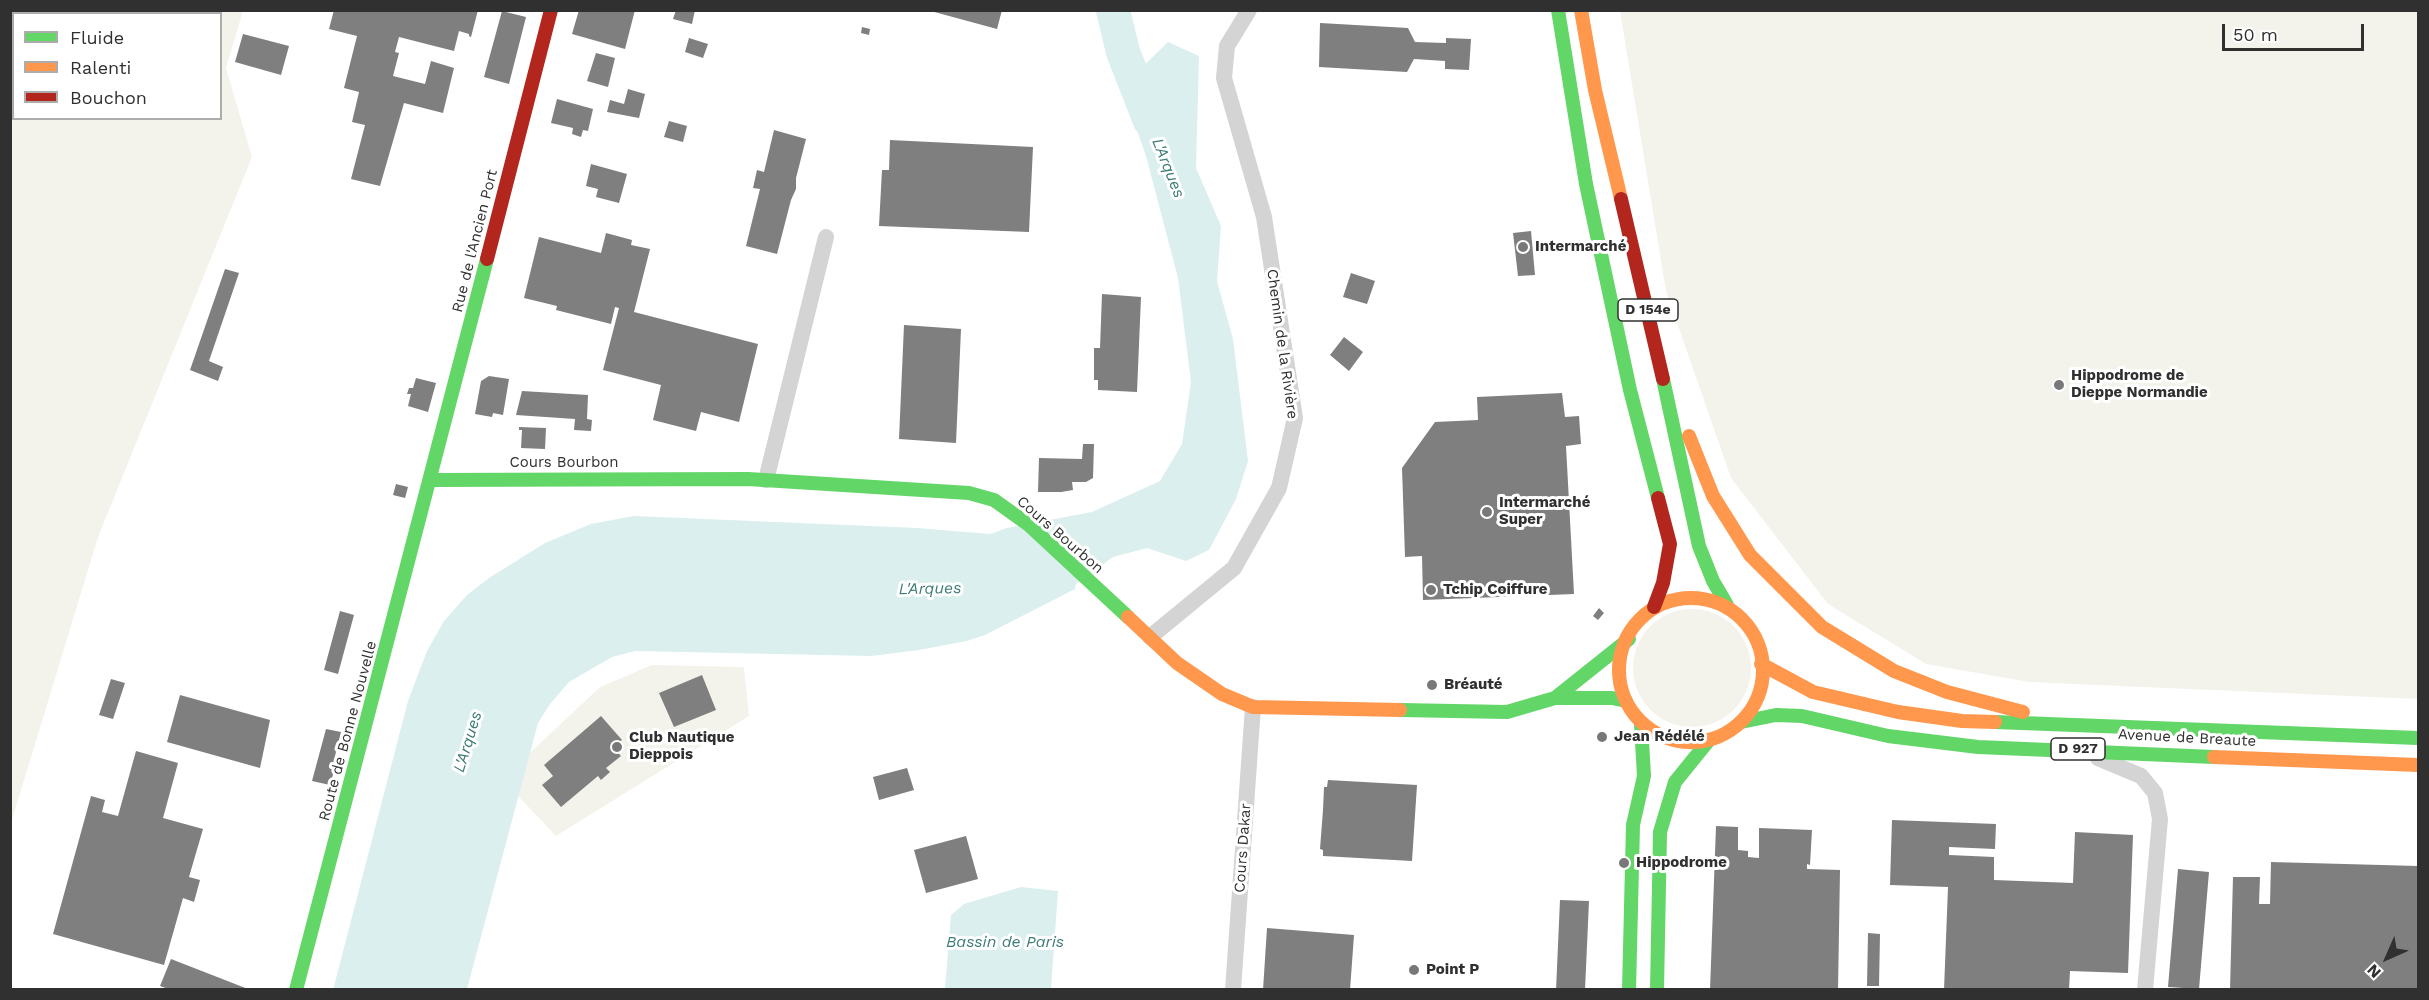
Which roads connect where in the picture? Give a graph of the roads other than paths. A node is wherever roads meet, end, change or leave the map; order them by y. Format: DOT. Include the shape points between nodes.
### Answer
graph roads {
  1 [pos="551,10"];
  2 [pos="1249,10"];
  3 [pos="1558,10"];
  4 [pos="1581,10"];
  5 [pos="826,237"];
  6 [pos="1652,330"];
  7 [pos="431,480"];
  8 [pos="766,480"];
  9 [pos="1726,605"];
  10 [pos="1654,607"];
  11 [pos="1150,637"];
  12 [pos="1629,639"];
  13 [pos="1761,664"];
  14 [pos="1555,698"];
  15 [pos="1626,701"];
  16 [pos="1253,706"];
  17 [pos="1741,722"];
  18 [pos="2065,723"];
  19 [pos="1641,724"];
  20 [pos="2418,738"];
  21 [pos="1709,740"];
  22 [pos="2076,749"];
  23 [pos="2418,765"];
  24 [pos="296,990"];
  25 [pos="1233,990"];
  26 [pos="1629,990"];
  27 [pos="1657,990"];
  28 [pos="2145,990"];
  1 -- 7 [label="main road, Rue de l'Ancien Port"];
  2 -- 11 [label="street, Chemin de la Rivière" via="1227,46 1224,78 1264,217 1295,418 1279,488 1234,568"];
  3 -- 10 [label="main road, D 154e" via="1586,184 1630,390 1670,544 1664,583"];
  4 -- 6 [label="main road, D 154e" via="1595,90"];
  5 -- 8 [label="street"];
  6 -- 9 [label="main road, D 154e" via="1699,546"];
  6 -- 18 [label="main road" via="1713,496 1750,555 1807,613 1822,627 1894,671 1947,692"];
  7 -- 8 [label="main road, Cours Bourbon"];
  7 -- 24 [label="main road, Route de Bonne Nouvelle"];
  8 -- 11 [label="main road, Cours Bourbon" via="969,493 994,500 1029,525"];
  9 -- 10 [label="main road" via="1690,596 1673,598"];
  9 -- 13 [label="main road" via="1748,627"];
  10 -- 12 [label="main road"];
  11 -- 16 [label="main road, Cours Bourbon" via="1177,663 1222,694"];
  12 -- 14 [label="main road, Cours Bourbon"];
  12 -- 15 [label="main road" via="1621,658 1620,680"];
  13 -- 17 [label="main road" via="1759,690"];
  13 -- 18 [label="main road, Avenue de Breaute / D 927" via="1813,692 1898,712 1962,721"];
  14 -- 15 [label="main road, Cours Bourbon"];
  14 -- 16 [label="main road, Cours Bourbon" via="1508,712"];
  15 -- 19 [label="main road"];
  16 -- 25 [label="street, Cours Dakar"];
  17 -- 21 [label="main road"];
  17 -- 22 [label="main road, Avenue de Breaute / D 927" via="1776,715 1802,716 1888,736 1978,747"];
  18 -- 20 [label="main road, Avenue de Breaute / D 927"];
  19 -- 21 [label="main road" via="1665,738 1692,744"];
  19 -- 26 [label="main road" via="1644,776 1634,825"];
  21 -- 27 [label="main road" via="1675,782 1660,832"];
  22 -- 23 [label="main road, Avenue de Breaute / D 927"];
  22 -- 28 [label="street" via="2141,776 2155,793 2160,819"];
}
